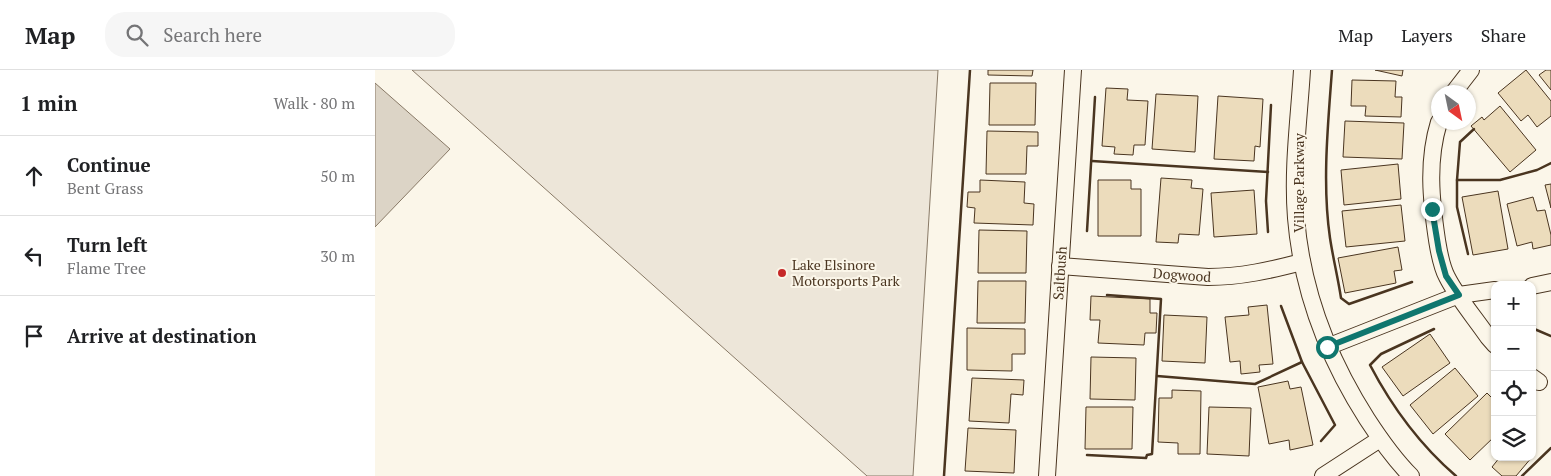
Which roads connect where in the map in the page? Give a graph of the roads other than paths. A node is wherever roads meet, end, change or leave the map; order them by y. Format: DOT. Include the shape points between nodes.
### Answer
graph roads {
  1 [pos="1073,70"];
  2 [pos="1302,70"];
  3 [pos="1471,70"];
  4 [pos="1459,85"];
  5 [pos="1437,130"];
  6 [pos="1302,262"];
  7 [pos="1061,266"];
  8 [pos="1551,282"];
  9 [pos="1536,285"];
  10 [pos="1491,291"];
  11 [pos="1459,295"];
  12 [pos="1491,339"];
  13 [pos="1327,347"];
  14 [pos="1380,439"];
  15 [pos="1047,476"];
  16 [pos="1323,476"];
  17 [pos="1411,476"];
  1 -- 7 [label="street, Saltbush"];
  2 -- 6 [label="street, Village Parkway" via="1296,217"];
  3 -- 4 [label="street"];
  5 -- 11 [label="street" via="1431,168 1432,209 1446,276"];
  6 -- 7 [label="street, Dogwood" via="1233,277"];
  6 -- 13 [label="street, Village Parkway"];
  7 -- 15 [label="street, Saltbush"];
  8 -- 9 [label="street"];
  10 -- 11 [label="street"];
  11 -- 12 [label="street"];
  11 -- 13 [label="street"];
  13 -- 14 [label="street, Village Parkway" via="1348,389"];
  14 -- 16 [label="street"];
  14 -- 17 [label="street, Village Parkway"];
}
